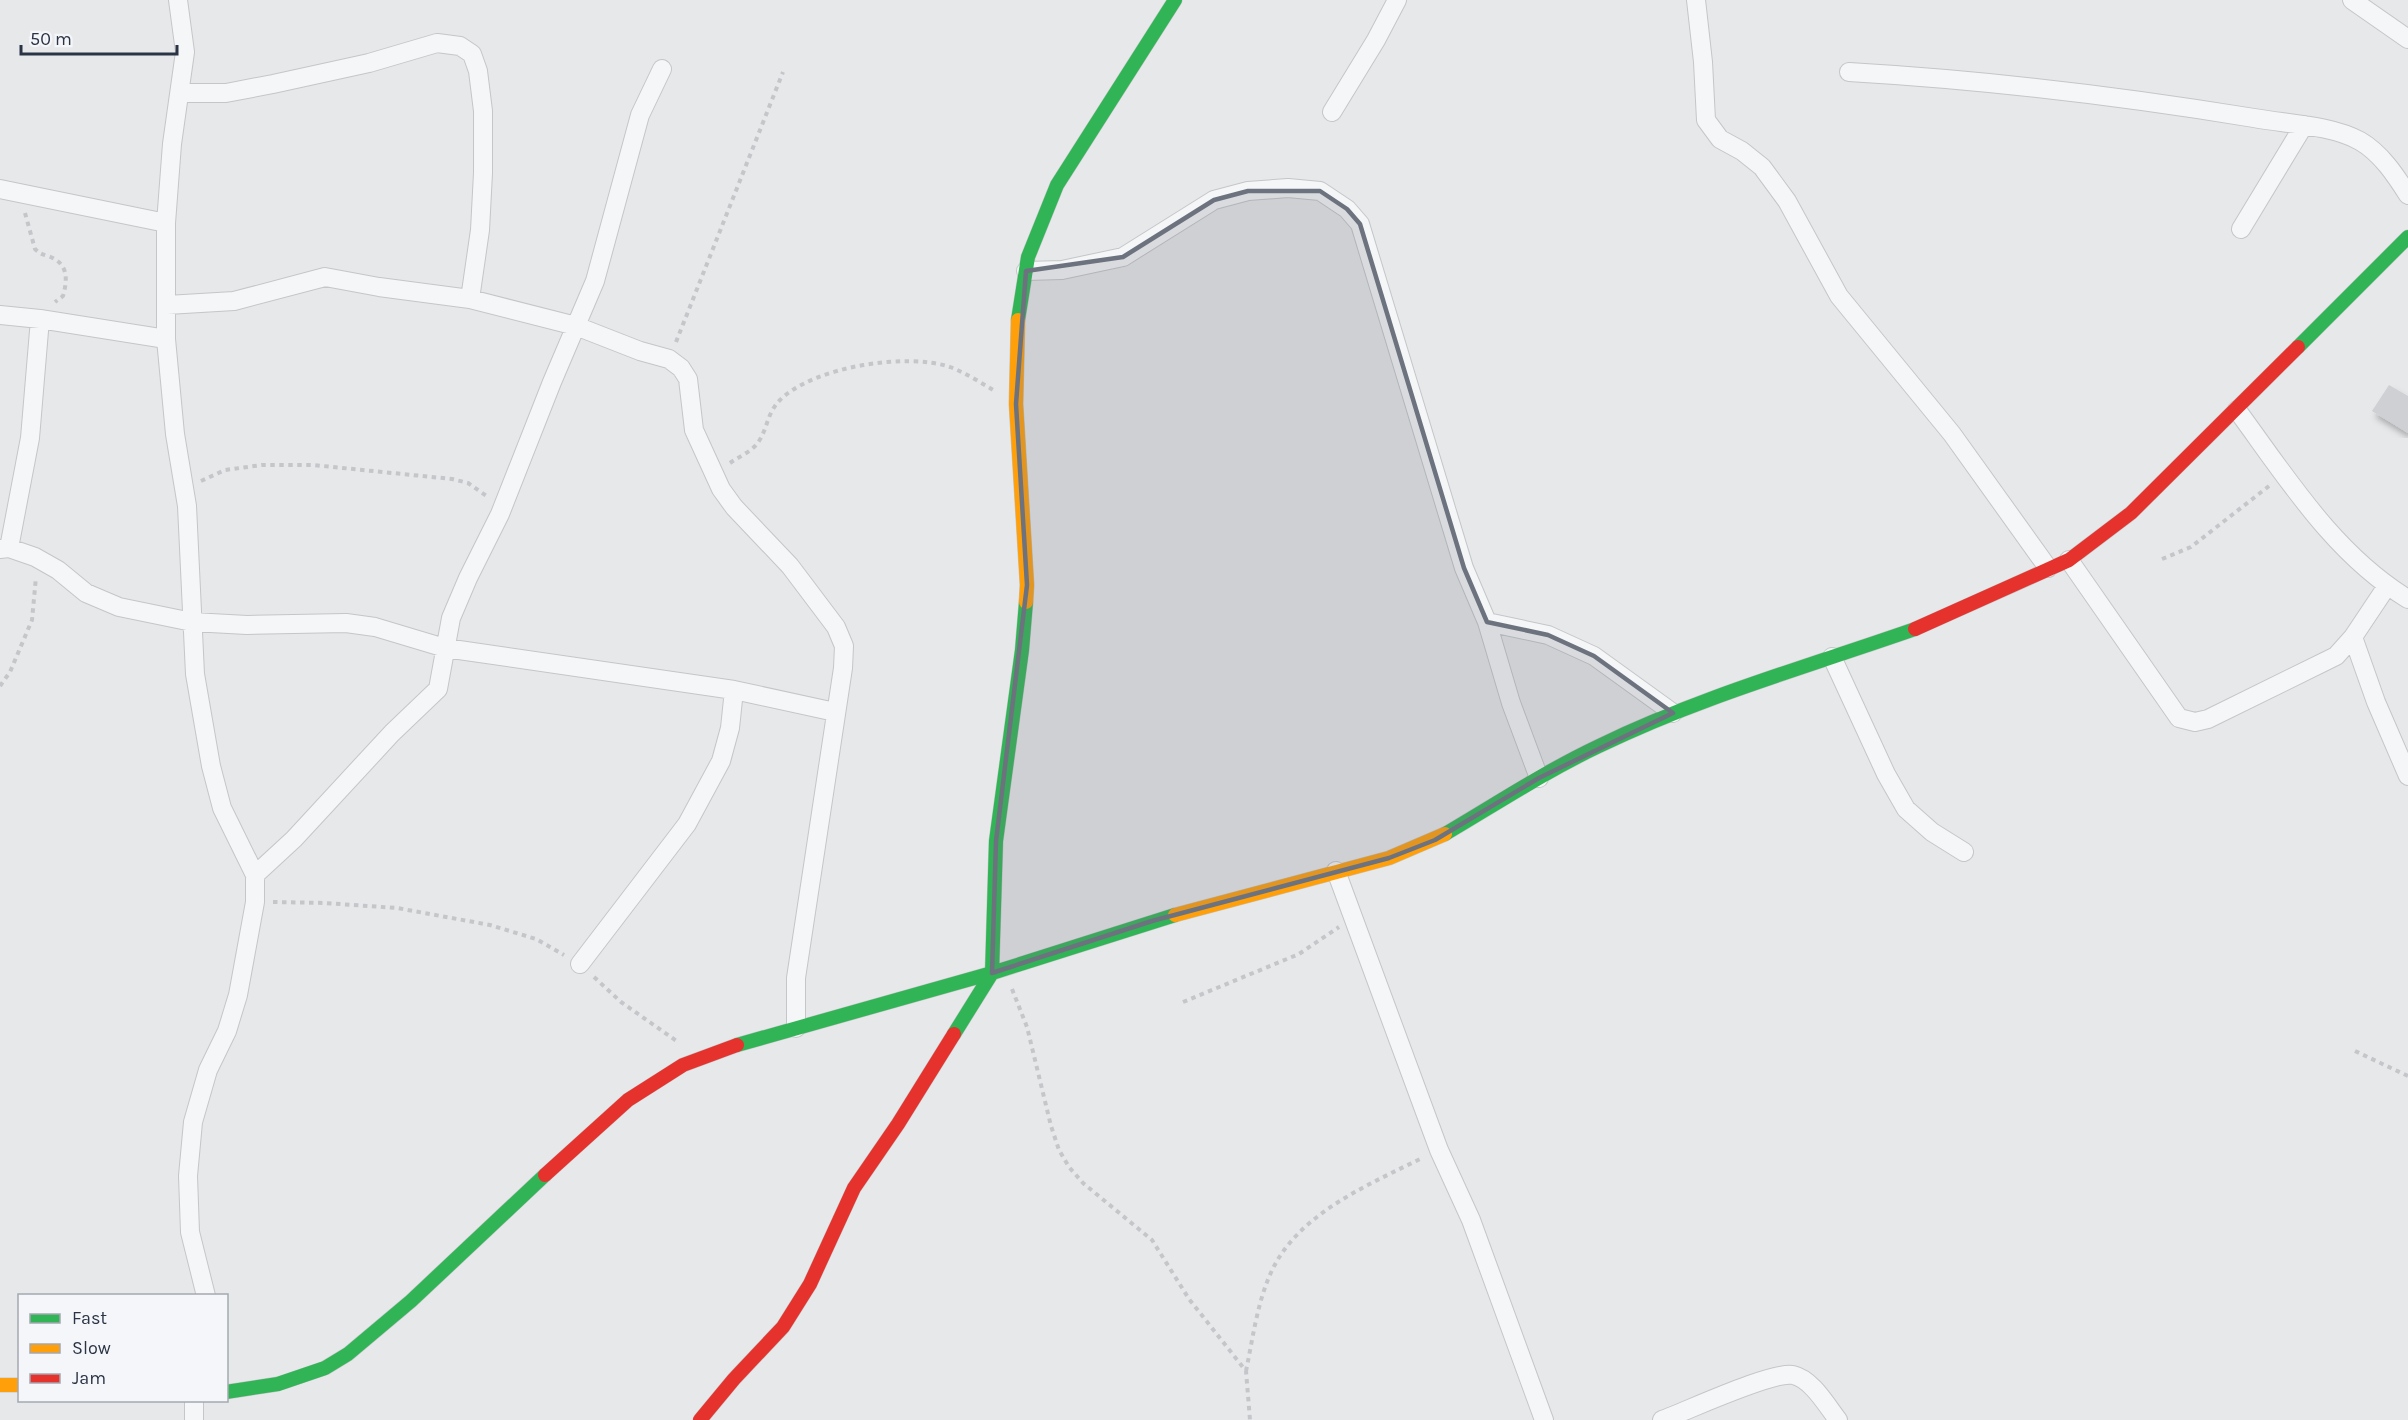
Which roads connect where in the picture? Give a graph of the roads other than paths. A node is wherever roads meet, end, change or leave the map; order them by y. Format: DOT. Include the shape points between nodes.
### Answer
graph roads {
  1 [pos="178,0"];
  2 [pos="1175,0"];
  3 [pos="1397,0"];
  4 [pos="1696,0"];
  5 [pos="2352,0"];
  6 [pos="2408,39"];
  7 [pos="662,69"];
  8 [pos="1849,72"];
  9 [pos="180,93"];
  10 [pos="1332,112"];
  11 [pos="2304,125"];
  12 [pos="0,189"];
  13 [pos="2408,195"];
  14 [pos="166,223"];
  15 [pos="2241,229"];
  16 [pos="2408,237"];
  17 [pos="1026,271"];
  18 [pos="470,299"];
  19 [pos="167,305"];
  20 [pos="0,315"];
  21 [pos="40,319"];
  22 [pos="576,326"];
  23 [pos="166,339"];
  24 [pos="2237,410"];
  25 [pos="5,548"];
  26 [pos="2069,560"];
  27 [pos="2048,568"];
  28 [pos="2387,586"];
  29 [pos="2408,599"];
  30 [pos="192,622"];
  31 [pos="1487,622"];
  32 [pos="2353,637"];
  33 [pos="445,648"];
  34 [pos="1832,657"];
  35 [pos="734,690"];
  36 [pos="835,711"];
  37 [pos="1673,713"];
  38 [pos="2408,776"];
  39 [pos="1539,778"];
  40 [pos="1964,852"];
  41 [pos="1336,871"];
  42 [pos="255,875"];
  43 [pos="580,964"];
  44 [pos="998,971"];
  45 [pos="796,1028"];
  46 [pos="206,1294"];
  47 [pos="0,1385"];
  48 [pos="18,1385"];
  49 [pos="228,1386"];
  50 [pos="194,1402"];
  51 [pos="194,1420"];
  52 [pos="700,1420"];
  53 [pos="1544,1420"];
  54 [pos="1662,1420"];
  55 [pos="1838,1420"];
  1 -- 9 [label="street" via="185,52"];
  2 -- 17 [label="main road" via="1056,185"];
  3 -- 10 [label="street"];
  4 -- 27 [label="street" via="1707,120 1720,139 1762,167 1787,201 1839,296 1952,434"];
  5 -- 6 [label="street"];
  7 -- 22 [label="street" via="640,115 595,281"];
  8 -- 11 [label="street" via="2104,95"];
  9 -- 14 [label="street"];
  9 -- 18 [label="street" via="226,93 273,84 437,43 460,46 472,54 483,111 483,173"];
  11 -- 13 [label="street" via="2360,141 2394,174"];
  11 -- 15 [label="street"];
  12 -- 14 [label="street"];
  14 -- 19 [label="street"];
  16 -- 24 [label="main road"];
  17 -- 31 [label="street" via="1062,270 1123,257 1214,200 1248,191 1320,191 1347,209 1360,224 1464,568"];
  17 -- 44 [label="main road" via="1018,320 1016,404 1027,585 996,841"];
  18 -- 19 [label="street" via="325,277 234,301"];
  18 -- 22 [label="street"];
  19 -- 23 [label="street"];
  20 -- 21 [label="street"];
  21 -- 23 [label="street"];
  21 -- 25 [label="street" via="30,438"];
  22 -- 33 [label="street" via="500,514 458,598"];
  22 -- 36 [label="street" via="669,359 681,368 688,379 694,430 721,489 790,566 836,627 844,646"];
  23 -- 30 [label="street" via="187,506"];
  24 -- 26 [label="main road" via="2131,513"];
  24 -- 28 [label="street" via="2344,549"];
  25 -- 30 [label="street" via="44,561 86,593 119,607"];
  26 -- 27 [label="main road"];
  26 -- 32 [label="street" via="2179,718 2187,722 2208,719 2336,656"];
  27 -- 34 [label="main road" via="1929,624"];
  28 -- 29 [label="street"];
  28 -- 32 [label="street"];
  30 -- 33 [label="street" via="346,623 375,627"];
  30 -- 42 [label="street" via="195,674 211,766 222,808"];
  31 -- 37 [label="street" via="1548,635 1594,656"];
  31 -- 39 [label="street"];
  32 -- 38 [label="street"];
  33 -- 35 [label="street"];
  33 -- 42 [label="street" via="438,688"];
  34 -- 37 [label="main road"];
  34 -- 40 [label="street" via="1906,809"];
  35 -- 36 [label="street"];
  35 -- 43 [label="street" via="721,761 687,824"];
  36 -- 45 [label="street" via="796,978"];
  37 -- 39 [label="main road" via="1598,746"];
  39 -- 41 [label="main road" via="1435,840 1389,858"];
  41 -- 44 [label="main road" via="1152,921"];
  41 -- 53 [label="street"];
  42 -- 46 [label="street" via="255,902 237,995 193,1122 188,1176 190,1232"];
  44 -- 45 [label="main road"];
  44 -- 52 [label="main road" via="854,1188 810,1284 783,1327"];
  45 -- 49 [label="main road" via="746,1041 683,1065 628,1100 411,1301 348,1354 325,1368 278,1384"];
  47 -- 48 [label="main road"];
  50 -- 51 [label="street"];
  54 -- 55 [label="street" via="1758,1381 1792,1375 1806,1382"];
}
